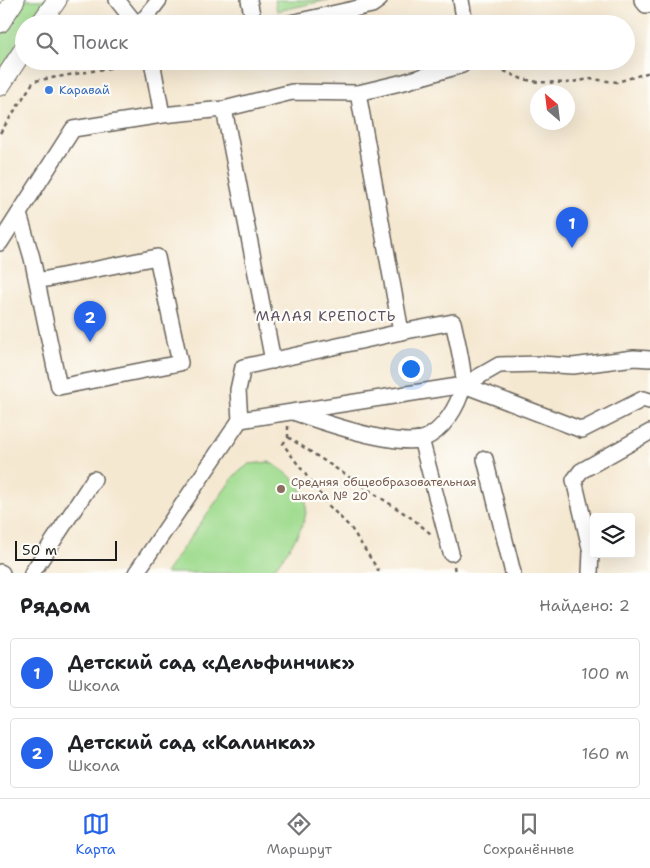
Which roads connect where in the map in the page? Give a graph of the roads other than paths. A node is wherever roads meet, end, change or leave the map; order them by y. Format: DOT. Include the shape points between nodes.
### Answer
graph roads {
  1 [pos="15,0"];
  2 [pos="57,0"];
  3 [pos="118,0"];
  4 [pos="159,0"];
  5 [pos="249,0"];
  6 [pos="379,0"];
  7 [pos="461,0"];
  8 [pos="642,0"];
  9 [pos="650,4"];
  10 [pos="46,15"];
  11 [pos="129,15"];
  12 [pos="148,15"];
  13 [pos="252,15"];
  14 [pos="327,15"];
  15 [pos="464,15"];
  16 [pos="0,23"];
  17 [pos="15,63"];
  18 [pos="148,70"];
  19 [pos="445,70"];
  20 [pos="0,86"];
  21 [pos="358,93"];
  22 [pos="224,109"];
  23 [pos="162,115"];
  24 [pos="18,214"];
  25 [pos="0,243"];
  26 [pos="37,281"];
  27 [pos="401,332"];
  28 [pos="650,359"];
  29 [pos="274,361"];
  30 [pos="464,385"];
  31 [pos="650,401"];
  32 [pos="290,410"];
  33 [pos="240,420"];
  34 [pos="650,432"];
  35 [pos="421,440"];
  36 [pos="485,459"];
  37 [pos="94,479"];
  38 [pos="451,553"];
  39 [pos="32,573"];
  40 [pos="136,573"];
  41 [pos="513,573"];
  42 [pos="590,573"];
  1 -- 16 [label="main road"];
  2 -- 10 [label="main road"];
  3 -- 11 [label="lane"];
  4 -- 12 [label="lane"];
  5 -- 13 [label="lane"];
  6 -- 14 [label="lane" via="372,5"];
  7 -- 15 [label="lane"];
  8 -- 9 [label="lane" via="646,5"];
  17 -- 20 [label="main road"];
  18 -- 23 [label="lane"];
  19 -- 21 [label="lane"];
  21 -- 22 [label="lane" via="292,92"];
  21 -- 27 [label="lane"];
  22 -- 23 [label="lane"];
  22 -- 29 [label="lane"];
  23 -- 24 [label="lane" via="73,129"];
  24 -- 25 [label="lane"];
  24 -- 26 [label="lane"];
  26 -- 26 [label="lane" via="59,386 180,363 157,257"];
  27 -- 29 [label="lane"];
  27 -- 30 [label="lane" via="453,322"];
  28 -- 30 [label="lane" via="573,366 499,365"];
  29 -- 33 [label="lane" via="243,367 238,390"];
  30 -- 31 [label="lane" via="582,430 643,399"];
  30 -- 32 [label="lane"];
  30 -- 35 [label="lane" via="448,420"];
  32 -- 33 [label="lane"];
  32 -- 35 [label="lane" via="343,430"];
  33 -- 40 [label="lane"];
  34 -- 42 [label="lane" via="581,471 574,480 592,552"];
  35 -- 38 [label="lane"];
  36 -- 41 [label="lane"];
  37 -- 39 [label="lane"];
}
